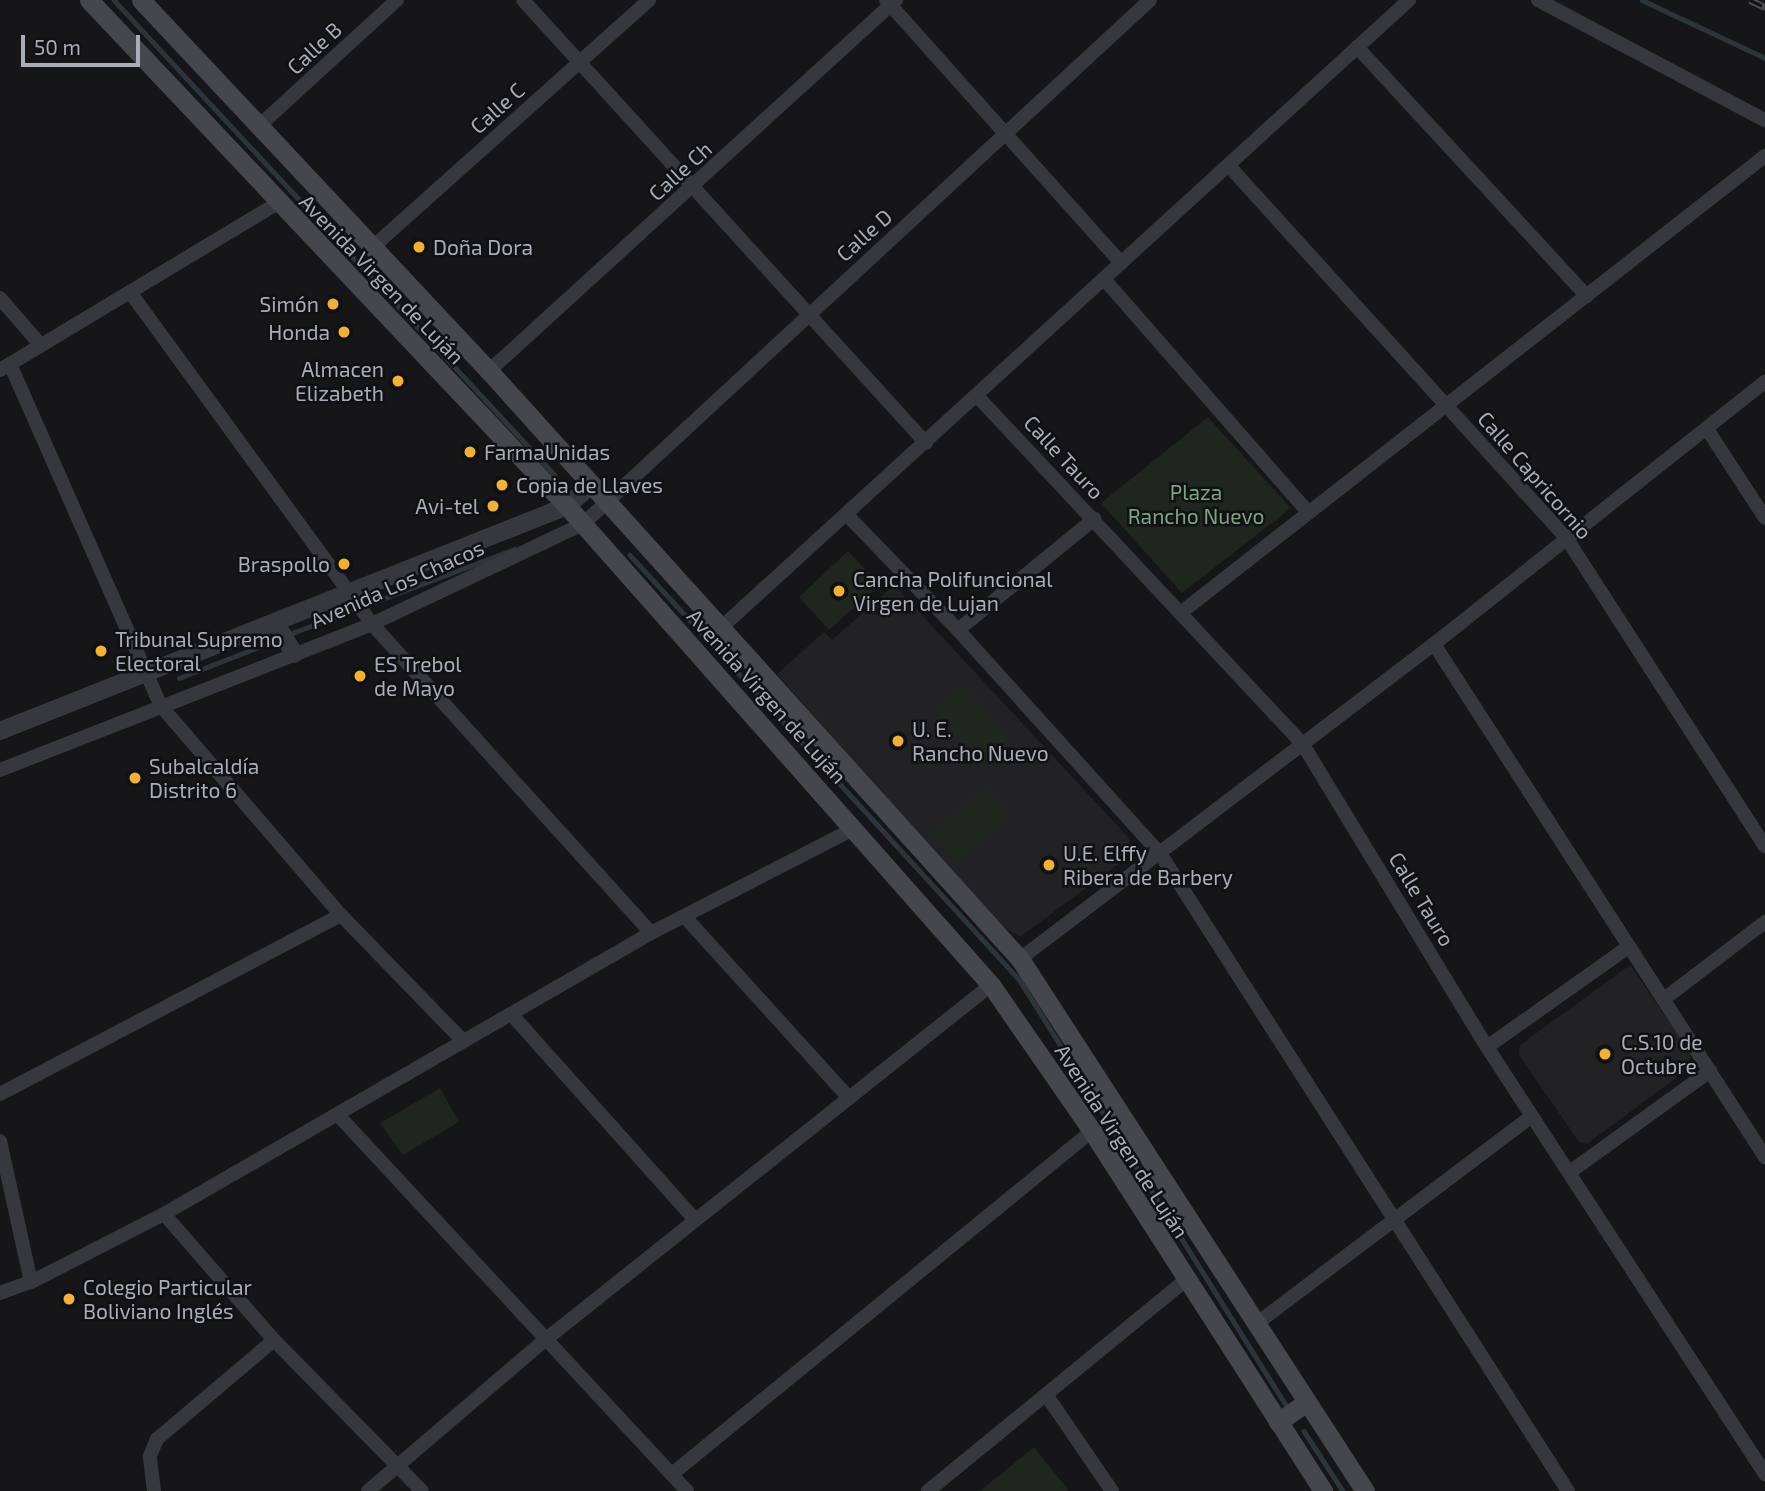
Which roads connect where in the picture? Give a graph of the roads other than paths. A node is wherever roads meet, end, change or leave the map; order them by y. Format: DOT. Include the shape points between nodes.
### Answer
graph roads {
  1 [pos="89,0"];
  2 [pos="141,0"];
  3 [pos="397,0"];
  4 [pos="523,0"];
  5 [pos="649,0"];
  6 [pos="1150,0"];
  7 [pos="1409,0"];
  8 [pos="1538,0"];
  9 [pos="891,2"];
  10 [pos="1357,47"];
  11 [pos="580,62"];
  12 [pos="1765,120"];
  13 [pos="259,126"];
  14 [pos="1006,135"];
  15 [pos="1765,156"];
  16 [pos="1229,166"];
  17 [pos="693,188"];
  18 [pos="278,203"];
  19 [pos="374,246"];
  20 [pos="1121,263"];
  21 [pos="1104,279"];
  22 [pos="130,292"];
  23 [pos="1587,296"];
  24 [pos="0,299"];
  25 [pos="810,312"];
  26 [pos="39,344"];
  27 [pos="5,367"];
  28 [pos="489,371"];
  29 [pos="1765,382"];
  30 [pos="978,397"];
  31 [pos="1446,407"];
  32 [pos="1707,429"];
  33 [pos="926,443"];
  34 [pos="592,484"];
  35 [pos="608,501"];
  36 [pos="567,506"];
  37 [pos="1308,512"];
  38 [pos="848,516"];
  39 [pos="1765,518"];
  40 [pos="1094,519"];
  41 [pos="583,524"];
  42 [pos="1565,536"];
  43 [pos="353,595"];
  44 [pos="1183,611"];
  45 [pos="369,620"];
  46 [pos="277,626"];
  47 [pos="723,626"];
  48 [pos="958,630"];
  49 [pos="1434,644"];
  50 [pos="292,650"];
  51 [pos="143,673"];
  52 [pos="161,706"];
  53 [pos="0,732"];
  54 [pos="1302,743"];
  55 [pos="0,770"];
  56 [pos="855,828"];
  57 [pos="1765,846"];
  58 [pos="1161,855"];
  59 [pos="341,915"];
  60 [pos="685,917"];
  61 [pos="1765,922"];
  62 [pos="650,933"];
  63 [pos="1627,948"];
  64 [pos="1020,959"];
  65 [pos="991,985"];
  66 [pos="1664,999"];
  67 [pos="512,1015"];
  68 [pos="463,1041"];
  69 [pos="1487,1047"];
  70 [pos="1710,1071"];
  71 [pos="0,1094"];
  72 [pos="849,1098"];
  73 [pos="338,1115"];
  74 [pos="1531,1117"];
  75 [pos="1092,1131"];
  76 [pos="0,1141"];
  77 [pos="1765,1157"];
  78 [pos="1570,1172"];
  79 [pos="164,1214"];
  80 [pos="695,1220"];
  81 [pos="1394,1221"];
  82 [pos="1185,1281"];
  83 [pos="31,1282"];
  84 [pos="0,1293"];
  85 [pos="1256,1324"];
  86 [pos="274,1340"];
  87 [pos="545,1340"];
  88 [pos="1047,1396"];
  89 [pos="1307,1402"];
  90 [pos="1279,1422"];
  91 [pos="398,1465"];
  92 [pos="1765,1474"];
  93 [pos="672,1475"];
  94 [pos="154,1491"];
  95 [pos="368,1491"];
  96 [pos="422,1491"];
  97 [pos="687,1491"];
  98 [pos="928,1491"];
  99 [pos="1112,1491"];
  100 [pos="1324,1491"];
  101 [pos="1365,1491"];
  102 [pos="1568,1491"];
  1 -- 18 [label="main road, Avenida Virgen de Luján"];
  2 -- 13 [label="main road, Avenida Virgen de Luján"];
  3 -- 13 [label="street, Calle B"];
  4 -- 11 [label="street"];
  5 -- 11 [label="street, Calle C"];
  6 -- 14 [label="street, Calle D"];
  7 -- 10 [label="street"];
  8 -- 12 [label="street"];
  9 -- 14 [label="street"];
  9 -- 17 [label="street, Calle Ch"];
  10 -- 16 [label="street"];
  10 -- 23 [label="street"];
  11 -- 17 [label="street"];
  11 -- 19 [label="street, Calle C"];
  13 -- 19 [label="main road, Avenida Virgen de Luján"];
  14 -- 20 [label="street"];
  14 -- 25 [label="street, Calle D"];
  15 -- 23 [label="street"];
  16 -- 20 [label="street"];
  16 -- 31 [label="street, Calle Capricornio"];
  17 -- 25 [label="street"];
  17 -- 28 [label="street, Calle Ch"];
  18 -- 22 [label="street"];
  18 -- 36 [label="main road, Avenida Virgen de Luján"];
  19 -- 28 [label="main road, Avenida Virgen de Luján"];
  20 -- 21 [label="street"];
  21 -- 30 [label="street"];
  21 -- 37 [label="street"];
  22 -- 26 [label="street"];
  22 -- 43 [label="street"];
  23 -- 31 [label="street"];
  24 -- 26 [label="street"];
  25 -- 33 [label="street"];
  25 -- 35 [label="street, Calle D"];
  26 -- 27 [label="street"];
  27 -- 51 [label="street"];
  28 -- 34 [label="main road, Avenida Virgen de Luján"];
  29 -- 32 [label="street"];
  30 -- 33 [label="street"];
  30 -- 40 [label="street, Calle Tauro"];
  31 -- 37 [label="street"];
  31 -- 42 [label="street, Calle Capricornio"];
  32 -- 39 [label="street"];
  32 -- 42 [label="street"];
  33 -- 38 [label="street"];
  34 -- 35 [label="main road, Avenida Virgen de Luján"];
  34 -- 36 [label="street, Avenida Los Chacos"];
  35 -- 41 [label="street, Avenida Los Chacos"];
  35 -- 47 [label="main road, Avenida Virgen de Luján"];
  36 -- 41 [label="main road, Avenida Virgen de Luján"];
  36 -- 43 [label="street, Avenida Los Chacos"];
  37 -- 44 [label="street"];
  38 -- 47 [label="street"];
  38 -- 48 [label="street"];
  40 -- 44 [label="street, Calle Tauro"];
  40 -- 48 [label="street"];
  41 -- 45 [label="street, Avenida Los Chacos"];
  41 -- 56 [label="main road, Avenida Virgen de Luján"];
  42 -- 49 [label="street"];
  42 -- 57 [label="street, Calle Capricornio"];
  43 -- 45 [label="street"];
  43 -- 46 [label="street, Avenida Los Chacos"];
  44 -- 54 [label="street, Calle Tauro"];
  45 -- 50 [label="street, Avenida Los Chacos"];
  45 -- 62 [label="street"];
  46 -- 50 [label="street"];
  46 -- 51 [label="street, Avenida Los Chacos"];
  47 -- 64 [label="main road, Avenida Virgen de Luján"];
  48 -- 58 [label="street"];
  49 -- 54 [label="street"];
  49 -- 63 [label="street"];
  50 -- 52 [label="street, Avenida Los Chacos"];
  51 -- 52 [label="street"];
  51 -- 53 [label="street, Avenida Los Chacos"];
  52 -- 55 [label="street, Avenida Los Chacos"];
  52 -- 59 [label="street"];
  54 -- 58 [label="street"];
  54 -- 69 [label="street, Calle Tauro"];
  56 -- 60 [label="street"];
  56 -- 65 [label="main road, Avenida Virgen de Luján"];
  58 -- 64 [label="street"];
  58 -- 81 [label="street"];
  59 -- 68 [label="street"];
  59 -- 71 [label="street"];
  60 -- 62 [label="street"];
  60 -- 72 [label="street"];
  61 -- 66 [label="street"];
  62 -- 67 [label="street"];
  63 -- 66 [label="street"];
  63 -- 69 [label="street"];
  64 -- 85 [label="main road, Avenida Virgen de Luján"];
  65 -- 72 [label="street"];
  65 -- 75 [label="main road, Avenida Virgen de Luján"];
  66 -- 70 [label="street"];
  67 -- 68 [label="street"];
  67 -- 80 [label="street"];
  68 -- 73 [label="street"];
  69 -- 74 [label="street, Calle Tauro"];
  70 -- 77 [label="street"];
  70 -- 78 [label="street"];
  72 -- 80 [label="street"];
  73 -- 79 [label="street"];
  73 -- 87 [label="street"];
  74 -- 78 [label="street, Calle Tauro"];
  74 -- 81 [label="street"];
  75 -- 82 [label="main road, Avenida Virgen de Luján"];
  75 -- 93 [label="street"];
  76 -- 83 [label="street"];
  78 -- 92 [label="street, Calle Tauro"];
  79 -- 83 [label="street"];
  79 -- 86 [label="street"];
  80 -- 87 [label="street"];
  81 -- 85 [label="street"];
  81 -- 102 [label="street"];
  82 -- 88 [label="street"];
  82 -- 90 [label="main road, Avenida Virgen de Luján"];
  83 -- 84 [label="street"];
  85 -- 89 [label="main road, Avenida Virgen de Luján"];
  86 -- 91 [label="street"];
  86 -- 94 [label="street" via="157,1439 150,1456"];
  87 -- 91 [label="street"];
  87 -- 93 [label="street"];
  88 -- 98 [label="street"];
  88 -- 99 [label="street"];
  89 -- 90 [label="main road"];
  89 -- 101 [label="main road, Avenida Virgen de Luján"];
  90 -- 100 [label="main road, Avenida Virgen de Luján"];
  91 -- 95 [label="street"];
  91 -- 96 [label="street"];
  93 -- 97 [label="street"];
}
